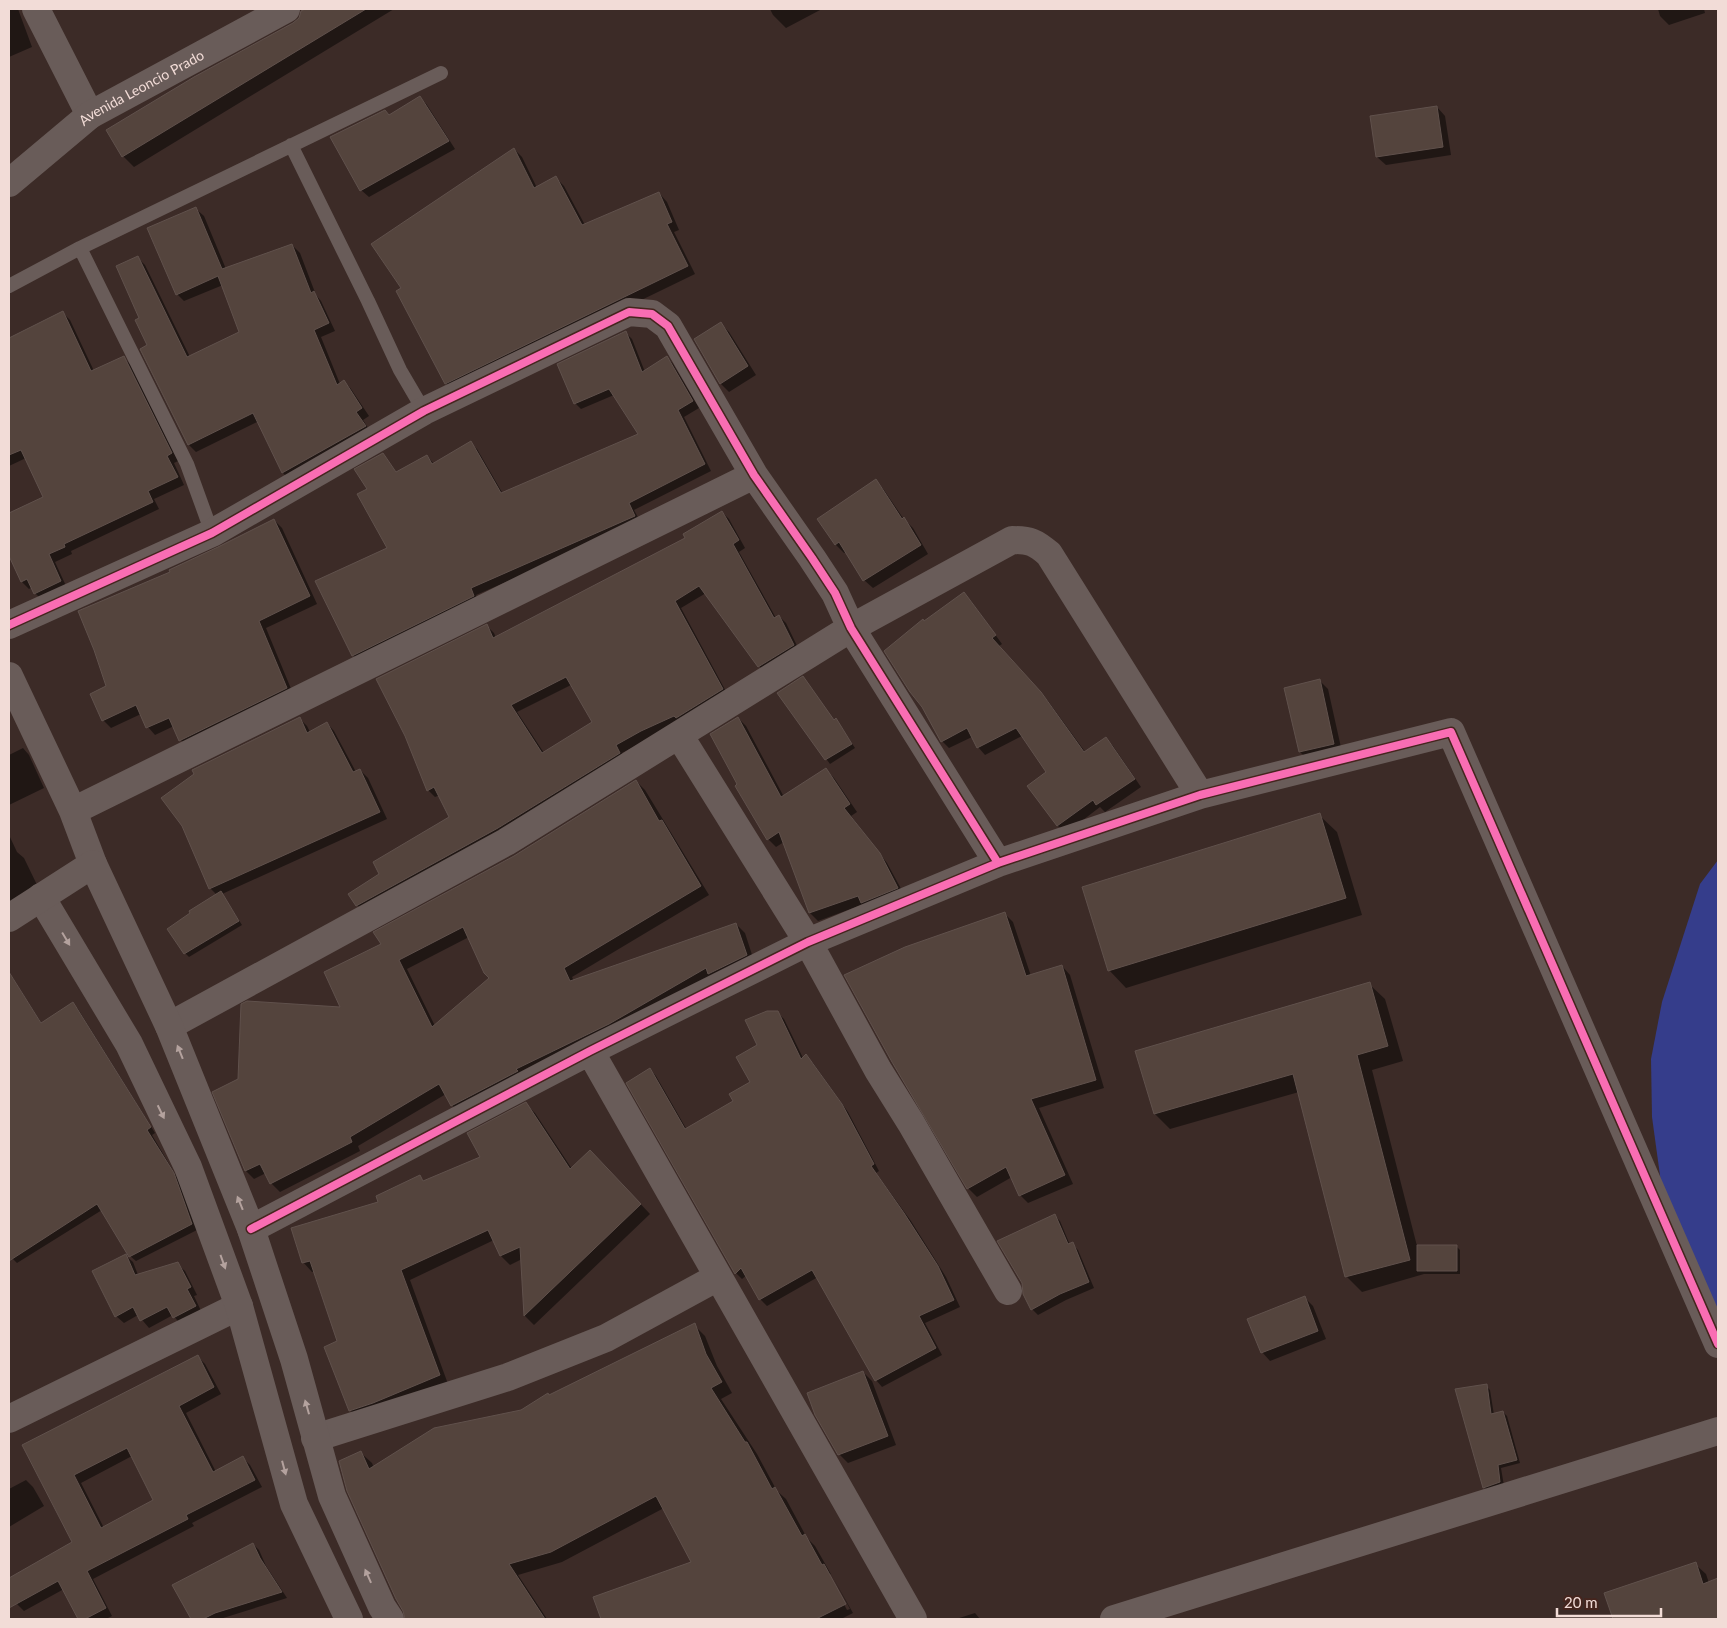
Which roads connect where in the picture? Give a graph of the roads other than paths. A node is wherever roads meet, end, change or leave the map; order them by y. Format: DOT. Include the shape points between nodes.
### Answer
graph roads {
  1 [pos="36,9"];
  2 [pos="286,9"];
  3 [pos="441,73"];
  4 [pos="90,115"];
  5 [pos="291,145"];
  6 [pos="9,183"];
  7 [pos="80,248"];
  8 [pos="9,286"];
  9 [pos="424,411"];
  10 [pos="754,475"];
  11 [pos="212,533"];
  12 [pos="9,625"];
  13 [pos="851,628"];
  14 [pos="9,676"];
  15 [pos="679,735"];
  16 [pos="1200,795"];
  17 [pos="74,811"];
  18 [pos="998,863"];
  19 [pos="93,864"];
  20 [pos="41,897"];
  21 [pos="9,918"];
  22 [pos="808,942"];
  23 [pos="170,1026"];
  24 [pos="590,1050"];
  25 [pos="250,1229"];
  26 [pos="718,1277"];
  27 [pos="1008,1291"];
  28 [pos="239,1306"];
  29 [pos="1718,1344"];
  30 [pos="9,1419"];
  31 [pos="1718,1431"];
  32 [pos="316,1438"];
  33 [pos="349,1619"];
  34 [pos="390,1619"];
  35 [pos="913,1619"];
  36 [pos="1114,1619"];
  1 -- 4 [label="street"];
  2 -- 4 [label="street, Avenida Leoncio Prado"];
  3 -- 5 [label="lane"];
  4 -- 6 [label="street, Avenida Leoncio Prado"];
  5 -- 7 [label="lane"];
  5 -- 9 [label="lane" via="400,370"];
  7 -- 8 [label="lane"];
  7 -- 11 [label="lane" via="187,464"];
  9 -- 10 [label="street" via="629,312 652,314 668,326"];
  9 -- 11 [label="street"];
  10 -- 13 [label="street" via="835,593"];
  10 -- 17 [label="street"];
  11 -- 12 [label="street"];
  13 -- 15 [label="street"];
  13 -- 16 [label="street" via="1012,540 1037,544 1049,554"];
  13 -- 18 [label="street"];
  14 -- 17 [label="street"];
  15 -- 22 [label="street"];
  15 -- 23 [label="street" via="506,842"];
  16 -- 18 [label="street"];
  16 -- 29 [label="street" via="1451,732"];
  17 -- 19 [label="street"];
  18 -- 22 [label="street"];
  19 -- 20 [label="street"];
  19 -- 23 [label="street"];
  20 -- 21 [label="street"];
  20 -- 28 [label="street, one-way" via="129,1044 188,1167"];
  22 -- 24 [label="street"];
  22 -- 27 [label="street" via="878,1070"];
  25 -- 23 [label="street, one-way"];
  24 -- 25 [label="street"];
  24 -- 26 [label="street"];
  32 -- 25 [label="street, one-way" via="294,1359"];
  26 -- 32 [label="street" via="606,1338 508,1377"];
  26 -- 35 [label="street"];
  28 -- 30 [label="street"];
  28 -- 33 [label="street, one-way" via="294,1504"];
  31 -- 36 [label="street"];
  34 -- 32 [label="street, one-way" via="332,1496"];
}
